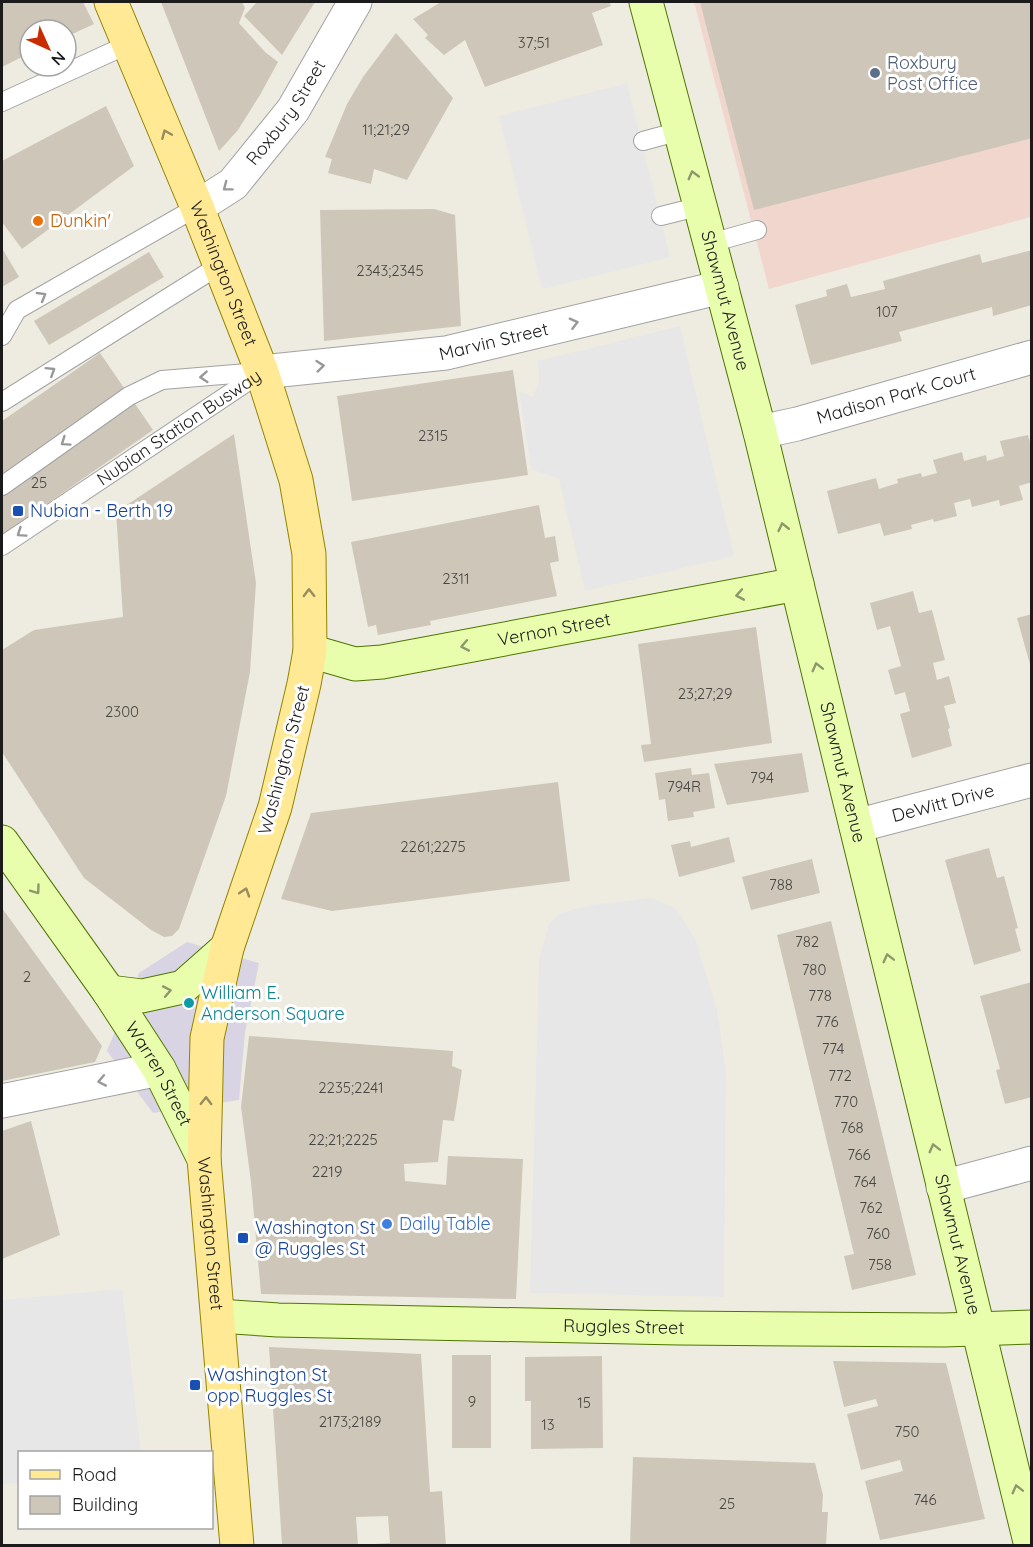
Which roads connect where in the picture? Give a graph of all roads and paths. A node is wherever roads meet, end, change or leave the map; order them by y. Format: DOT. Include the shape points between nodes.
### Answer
graph roads {
  1 [pos="111,2"];
  2 [pos="355,2"];
  3 [pos="646,2"];
  4 [pos="129,44"];
  5 [pos="2,102"];
  6 [pos="680,131"];
  7 [pos="642,141"];
  8 [pos="701,206"];
  9 [pos="197,207"];
  10 [pos="661,216"];
  11 [pos="757,230"];
  12 [pos="711,243"];
  13 [pos="220,265"];
  14 [pos="722,287"];
  15 [pos="2,336"];
  16 [pos="1032,357"];
  17 [pos="262,372"];
  18 [pos="2,402"];
  19 [pos="760,432"];
  20 [pos="2,486"];
  21 [pos="2,546"];
  22 [pos="797,584"];
  23 [pos="310,651"];
  24 [pos="1032,780"];
  25 [pos="856,826"];
  26 [pos="2,842"];
  27 [pos="227,948"];
  28 [pos="109,993"];
  29 [pos="159,1069"];
  30 [pos="2,1101"];
  31 [pos="204,1159"];
  32 [pos="1032,1163"];
  33 [pos="943,1187"];
  34 [pos="218,1316"];
  35 [pos="977,1327"];
  36 [pos="1032,1327"];
  37 [pos="237,1545"];
  38 [pos="1031,1545"];
  1 -- 4 [label="main road, Washington Street"];
  2 -- 9 [label="street, Roxbury Street, one-way" via="293,110 233,184"];
  3 -- 6 [label="main road, Shawmut Avenue"];
  4 -- 5 [label="lane"];
  9 -- 4 [label="main road, Washington Street, one-way"];
  6 -- 7 [label="lane"];
  8 -- 6 [label="main road, Shawmut Avenue, one-way"];
  8 -- 10 [label="lane"];
  8 -- 12 [label="main road, Shawmut Avenue"];
  9 -- 13 [label="main road, Washington Street"];
  15 -- 9 [label="lane, one-way" via="17,310"];
  11 -- 12 [label="lane"];
  12 -- 14 [label="main road, Shawmut Avenue"];
  13 -- 17 [label="main road, Washington Street"];
  18 -- 13 [label="lane, one-way"];
  17 -- 14 [label="street, Marvin Street, one-way" via="446,353"];
  14 -- 19 [label="main road, Shawmut Avenue"];
  16 -- 19 [label="street, Madison Park Court"];
  17 -- 20 [label="lane, Nubian Station Busway, one-way" via="162,380 129,396"];
  17 -- 21 [label="lane, Nubian Station Busway, one-way"];
  23 -- 17 [label="main road, Washington Street, one-way" via="309,554 296,480"];
  22 -- 19 [label="main road, Shawmut Avenue, one-way"];
  22 -- 23 [label="main road, Vernon Street, one-way" via="382,662 355,664"];
  25 -- 22 [label="main road, Shawmut Avenue, one-way"];
  27 -- 23 [label="main road, Washington Street, one-way" via="275,807"];
  24 -- 25 [label="street, DeWitt Drive"];
  33 -- 25 [label="main road, Shawmut Avenue, one-way"];
  26 -- 28 [label="main road, Warren Street, one-way"];
  28 -- 27 [label="main road, Warren Street, one-way" via="142,996 183,987"];
  31 -- 27 [label="main road, Washington Street, one-way" via="207,1038"];
  28 -- 29 [label="main road, Warren Street"];
  29 -- 30 [label="street, one-way"];
  29 -- 31 [label="main road, Warren Street"];
  31 -- 34 [label="main road, Washington Street"];
  32 -- 33 [label="street"];
  33 -- 35 [label="main road, Shawmut Avenue"];
  34 -- 35 [label="main road, Ruggles Street" via="679,1328"];
  34 -- 37 [label="main road, Washington Street"];
  35 -- 36 [label="main road, Ruggles Street"];
  38 -- 35 [label="main road, Shawmut Avenue, one-way"];
}
